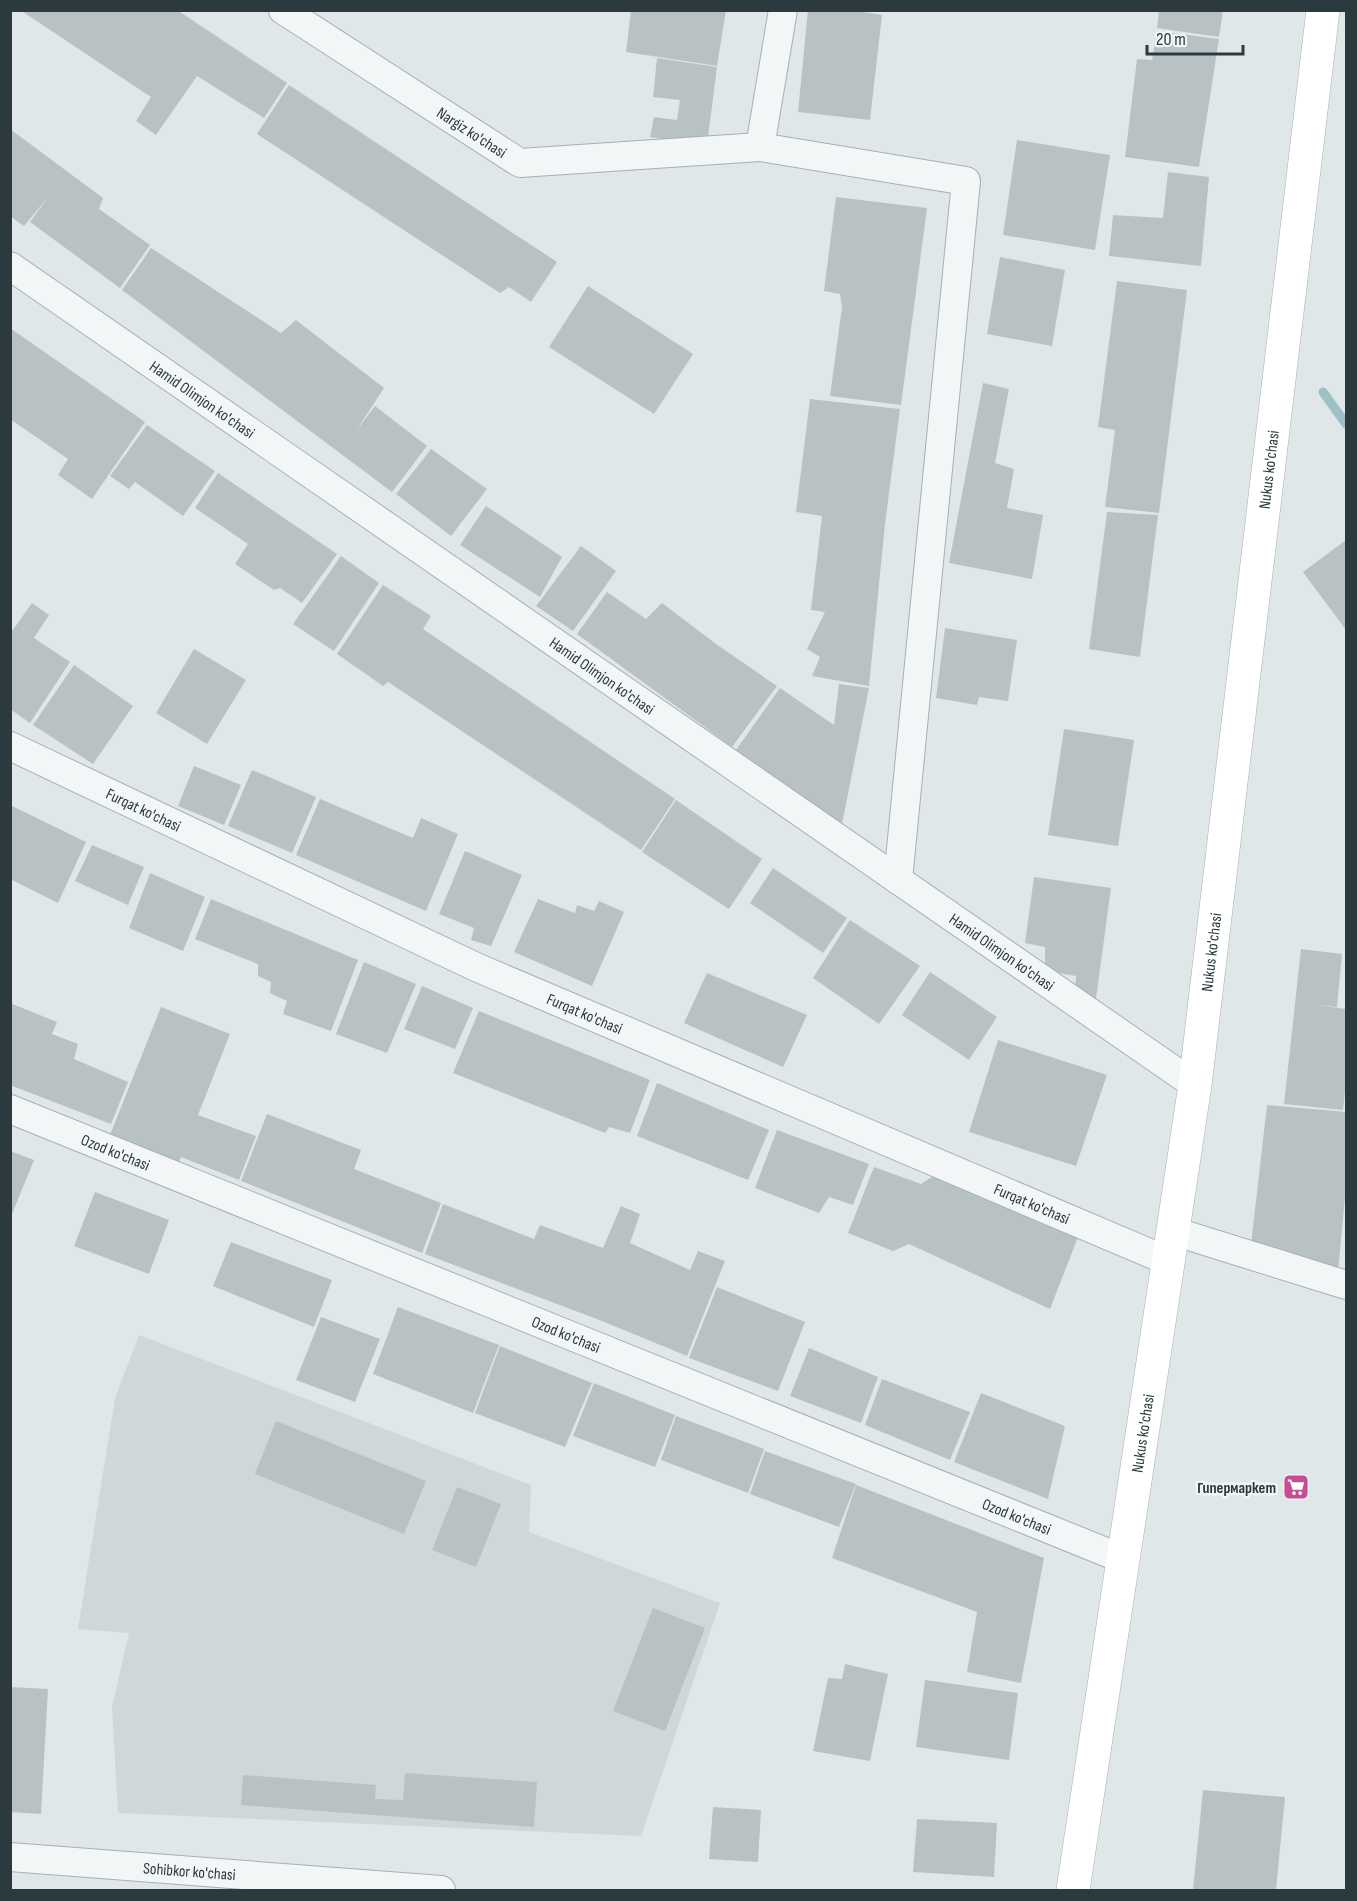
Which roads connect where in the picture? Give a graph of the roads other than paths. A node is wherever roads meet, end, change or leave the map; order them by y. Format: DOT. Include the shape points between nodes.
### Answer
graph roads {
  1 [pos="283,10"];
  2 [pos="783,10"];
  3 [pos="1323,10"];
  4 [pos="760,147"];
  5 [pos="10,266"];
  6 [pos="10,746"];
  7 [pos="898,880"];
  8 [pos="1195,1085"];
  9 [pos="10,1108"];
  10 [pos="1170,1246"];
  11 [pos="1347,1285"];
  12 [pos="1123,1559"];
  13 [pos="10,1857"];
  14 [pos="298,1885"];
  15 [pos="441,1890"];
  16 [pos="1073,1890"];
  1 -- 4 [label="street, Nargiz ko'chasi" via="520,163"];
  2 -- 4 [label="street"];
  3 -- 8 [label="main road, Nukus ko'chasi"];
  4 -- 7 [label="street, Nargiz ko'chasi" via="966,181"];
  5 -- 7 [label="street, Hamid Olimjon ko'chasi"];
  6 -- 10 [label="street, Furqat ko'chasi" via="476,967"];
  7 -- 8 [label="street, Hamid Olimjon ko'chasi"];
  8 -- 10 [label="main road, Nukus ko'chasi"];
  9 -- 12 [label="street, Ozod ko'chasi"];
  10 -- 11 [label="street, Furqat ko'chasi"];
  10 -- 12 [label="main road, Nukus ko'chasi"];
  12 -- 16 [label="main road, Nukus ko'chasi"];
  13 -- 14 [label="street, Sohibkor ko'chasi"];
  14 -- 15 [label="street, Sohibkor ko'chasi"];
}
